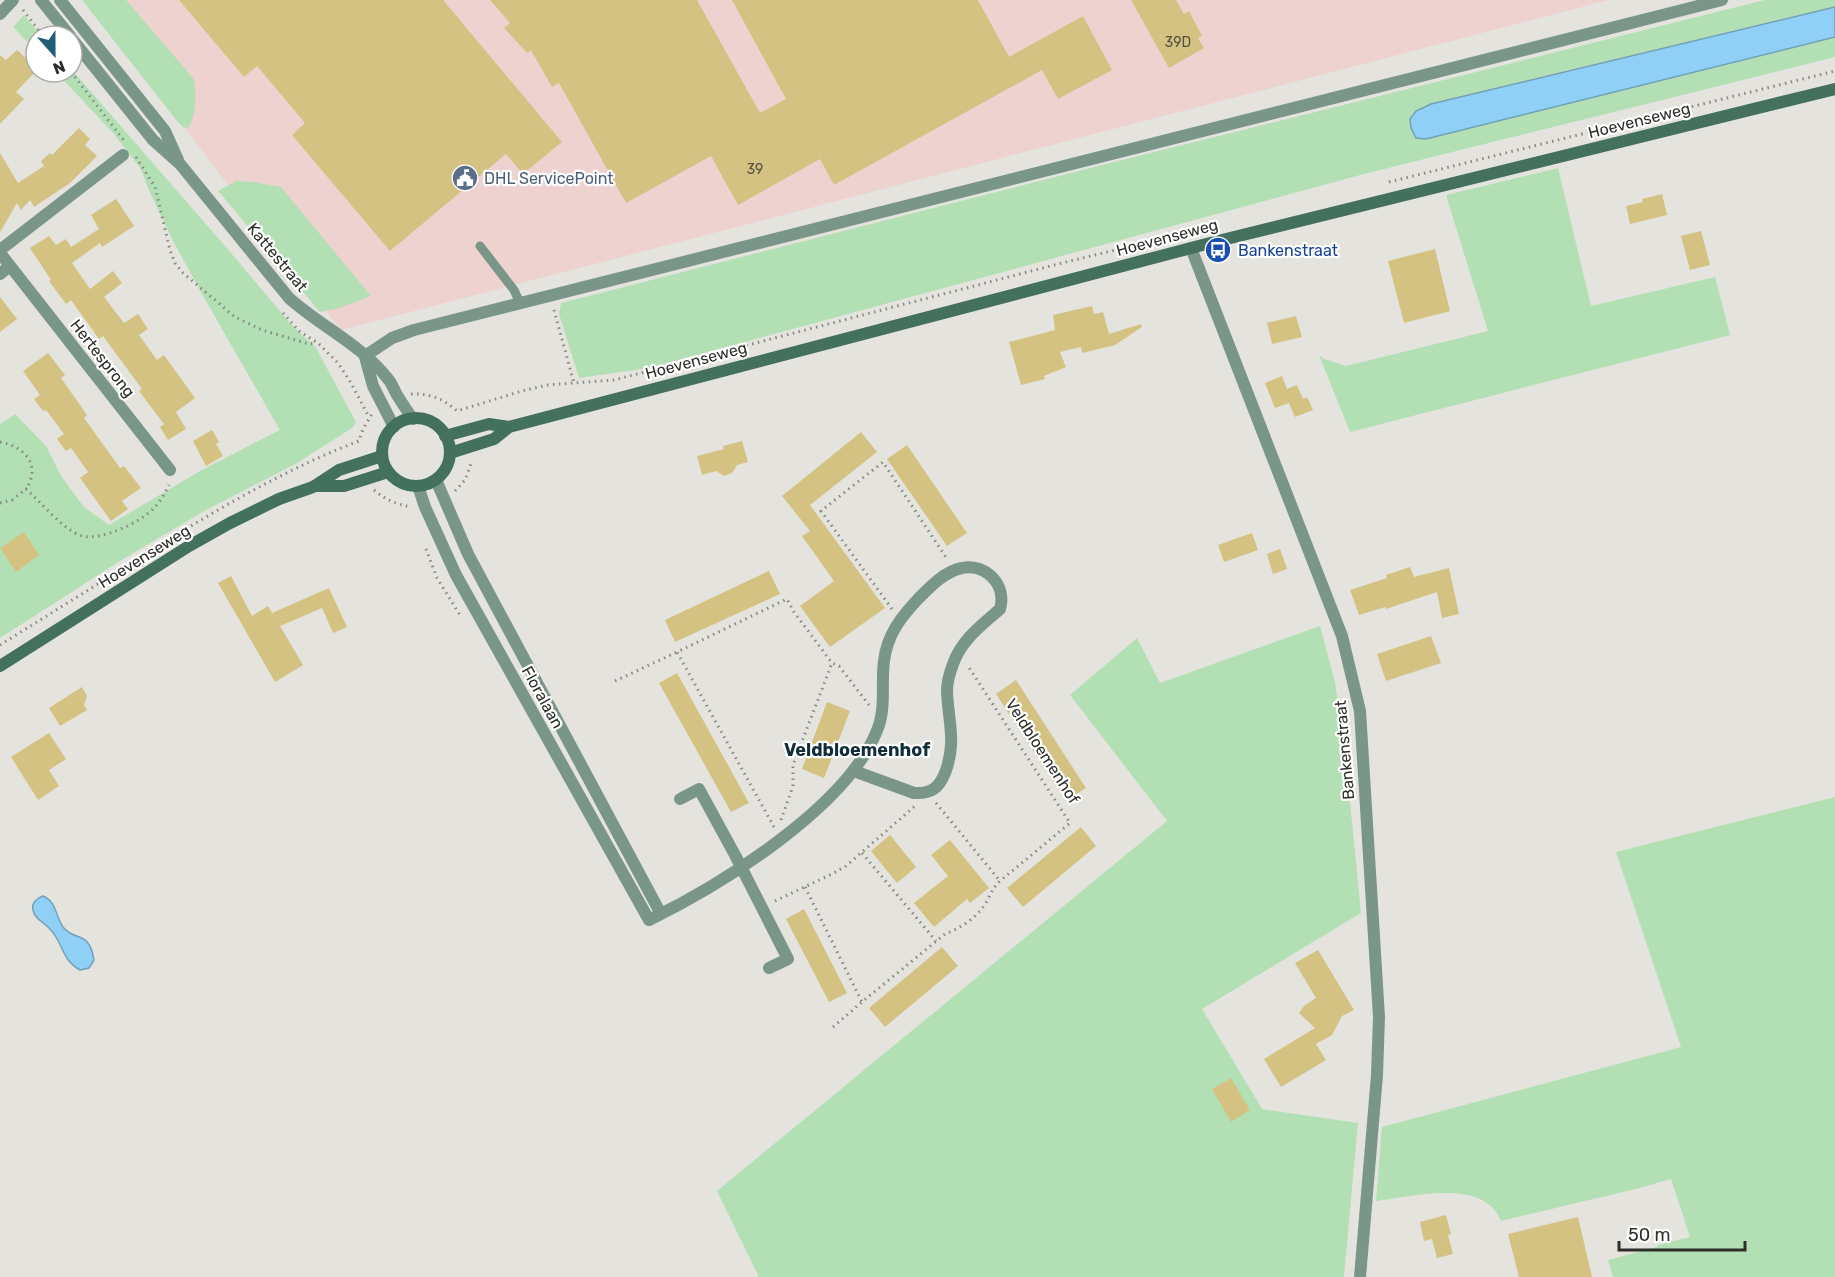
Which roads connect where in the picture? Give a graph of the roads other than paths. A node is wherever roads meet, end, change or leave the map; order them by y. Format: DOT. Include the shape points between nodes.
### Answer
graph roads {
  1 [pos="41,0"];
  2 [pos="60,0"];
  3 [pos="1722,0"];
  4 [pos="16,3"];
  5 [pos="0,14"];
  6 [pos="60,24"];
  7 [pos="84,53"];
  8 [pos="1835,89"];
  9 [pos="129,152"];
  10 [pos="180,164"];
  11 [pos="480,246"];
  12 [pos="1191,248"];
  13 [pos="0,251"];
  14 [pos="5,270"];
  15 [pos="520,303"];
  16 [pos="365,356"];
  17 [pos="413,418"];
  18 [pos="394,427"];
  19 [pos="509,427"];
  20 [pos="445,436"];
  21 [pos="450,453"];
  22 [pos="382,456"];
  23 [pos="170,470"];
  24 [pos="388,472"];
  25 [pos="436,480"];
  26 [pos="313,486"];
  27 [pos="418,486"];
  28 [pos="0,666"];
  29 [pos="855,771"];
  30 [pos="680,799"];
  31 [pos="741,867"];
  32 [pos="661,914"];
  33 [pos="769,968"];
  34 [pos="1360,1277"];
  1 -- 6 [label="street, Kattestraat"];
  2 -- 10 [label="street, Kattestraat" via="165,131"];
  3 -- 15 [label="street"];
  4 -- 5 [label="street"];
  7 -- 10 [label="street, Kattestraat" via="153,140"];
  8 -- 12 [label="main road, Hoevenseweg"];
  9 -- 13 [label="street, Hertesprong"];
  10 -- 16 [label="street, Kattestraat" via="289,298"];
  11 -- 15 [label="lane"];
  12 -- 19 [label="main road, Hoevenseweg"];
  12 -- 34 [label="street, Bankenstraat" via="1342,636 1360,711 1380,1017"];
  13 -- 14 [label="street, Hertesprong"];
  14 -- 23 [label="street, Hertesprong"];
  15 -- 16 [label="street" via="399,334"];
  16 -- 17 [label="street, Kattestraat" via="388,379"];
  16 -- 18 [label="street" via="373,386"];
  17 -- 18 [label="main road"];
  17 -- 20 [label="main road" via="432,422"];
  18 -- 22 [label="main road" via="382,445"];
  19 -- 20 [label="main road, Hoevenseweg" via="489,424"];
  19 -- 21 [label="main road, Hoevenseweg" via="494,439"];
  20 -- 21 [label="main road"];
  21 -- 25 [label="main road" via="446,468"];
  22 -- 24 [label="main road"];
  22 -- 26 [label="main road, Hoevenseweg" via="339,470"];
  24 -- 26 [label="main road, Hoevenseweg" via="344,486"];
  24 -- 27 [label="main road" via="402,483"];
  25 -- 27 [label="main road"];
  25 -- 32 [label="street, Floralaan" via="468,554"];
  26 -- 28 [label="main road, Hoevenseweg" via="230,522"];
  27 -- 32 [label="street, Floralaan" via="456,575 649,920"];
  29 -- 29 [label="street" via="878,729 887,643 900,620 945,575 961,568 985,571 1002,591 1000,609 976,629 958,652 947,691 952,747 942,782 935,790 924,793 903,790"];
  29 -- 31 [label="street" via="799,825"];
  30 -- 31 [label="street" via="699,789"];
  31 -- 32 [label="street"];
  31 -- 33 [label="street" via="788,958"];
}
